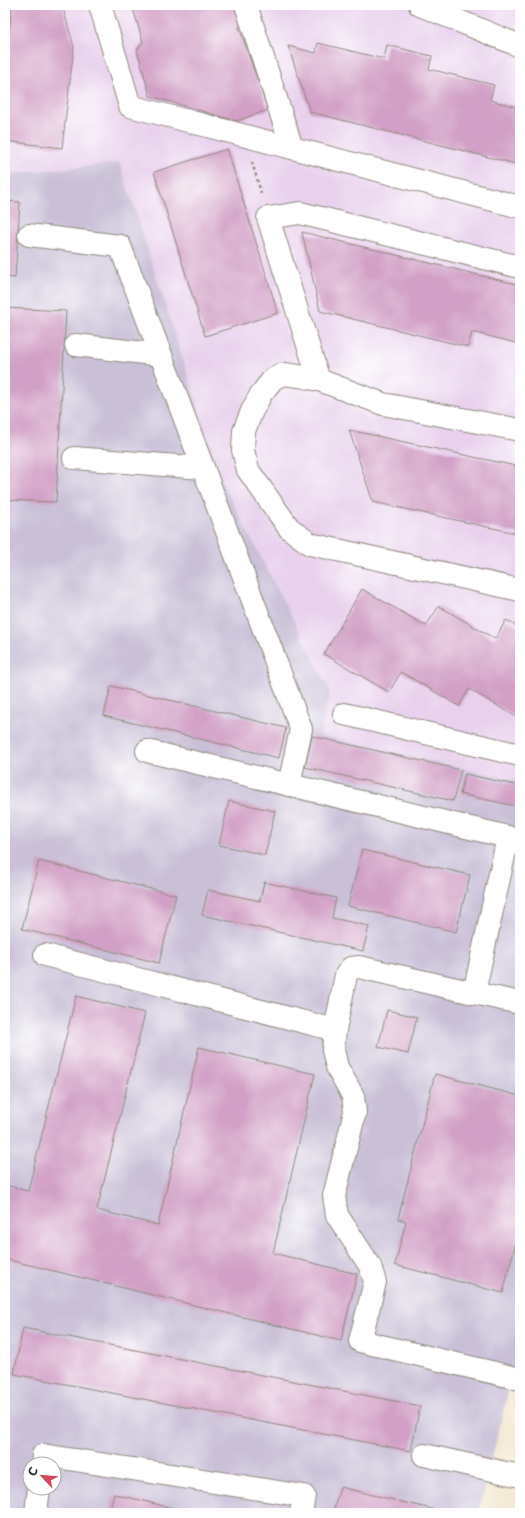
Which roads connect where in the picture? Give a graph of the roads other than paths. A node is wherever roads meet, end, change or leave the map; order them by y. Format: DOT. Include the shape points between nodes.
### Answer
graph roads {
  1 [pos="100,5"];
  2 [pos="246,5"];
  3 [pos="263,5"];
  4 [pos="420,5"];
  5 [pos="254,32"];
  6 [pos="520,46"];
  7 [pos="292,148"];
  8 [pos="520,207"];
  9 [pos="29,234"];
  10 [pos="520,267"];
  11 [pos="76,345"];
  12 [pos="160,355"];
  13 [pos="319,380"];
  14 [pos="520,430"];
  15 [pos="74,458"];
  16 [pos="203,468"];
  17 [pos="520,590"];
  18 [pos="344,714"];
  19 [pos="147,751"];
  20 [pos="520,755"];
  21 [pos="289,785"];
  22 [pos="45,955"];
  23 [pos="474,993"];
  24 [pos="520,1003"];
  25 [pos="335,1030"];
  26 [pos="520,1379"];
  27 [pos="424,1455"];
  28 [pos="62,1458"];
  29 [pos="520,1476"];
  30 [pos="38,1496"];
  31 [pos="36,1513"];
  32 [pos="301,1513"];
  1 -- 7 [label="lane" via="130,106"];
  2 -- 5 [label="lane"];
  3 -- 5 [label="lane"];
  4 -- 6 [label="lane"];
  5 -- 7 [label="lane"];
  7 -- 8 [label="lane"];
  9 -- 12 [label="lane" via="120,246"];
  10 -- 13 [label="lane" via="300,213 268,218"];
  11 -- 12 [label="lane"];
  12 -- 16 [label="lane"];
  13 -- 14 [label="lane" via="384,404"];
  13 -- 17 [label="lane" via="284,374 273,379 261,394 244,431 243,450 248,470 289,528 310,544"];
  15 -- 16 [label="lane"];
  16 -- 21 [label="lane" via="301,729"];
  18 -- 20 [label="lane"];
  19 -- 21 [label="lane"];
  21 -- 23 [label="lane" via="508,838"];
  22 -- 25 [label="lane"];
  23 -- 24 [label="lane"];
  23 -- 25 [label="lane" via="359,967 351,968 346,975"];
  25 -- 26 [label="lane" via="333,1050 337,1067 353,1096 355,1112 334,1196 337,1215 370,1266 375,1282 360,1341"];
  27 -- 29 [label="lane"];
  28 -- 32 [label="lane" via="304,1496"];
  30 -- 31 [label="lane"];
}
